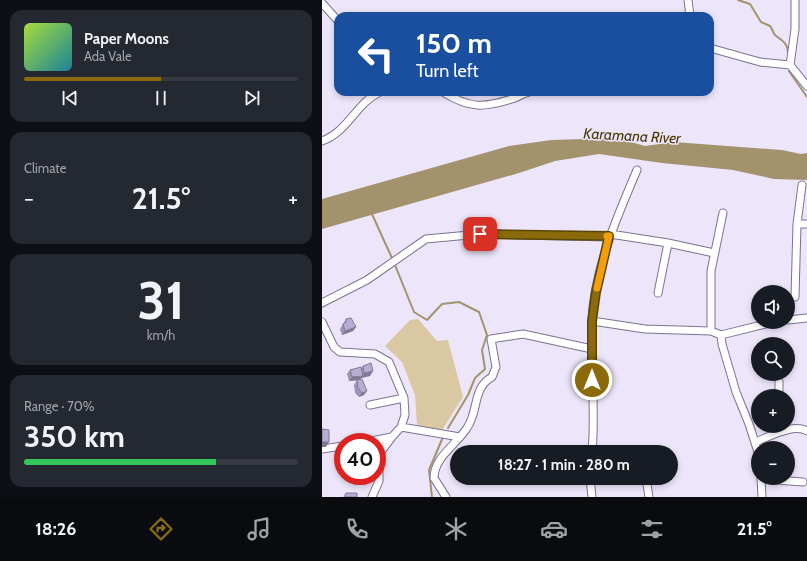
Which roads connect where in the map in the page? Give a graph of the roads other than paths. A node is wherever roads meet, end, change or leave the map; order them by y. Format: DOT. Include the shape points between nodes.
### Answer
graph roads {
  1 [pos="688,0"];
  2 [pos="795,0"];
  3 [pos="322,3"];
  4 [pos="690,12"];
  5 [pos="334,16"];
  6 [pos="714,49"];
  7 [pos="790,66"];
  8 [pos="807,86"];
  9 [pos="373,96"];
  10 [pos="450,96"];
  11 [pos="519,96"];
  12 [pos="322,140"];
  13 [pos="637,170"];
  14 [pos="802,185"];
  15 [pos="723,213"];
  16 [pos="797,224"];
  17 [pos="807,224"];
  18 [pos="610,235"];
  19 [pos="668,243"];
  20 [pos="714,253"];
  21 [pos="658,293"];
  22 [pos="795,297"];
  23 [pos="322,303"];
  24 [pos="807,318"];
  25 [pos="795,319"];
  26 [pos="592,321"];
  27 [pos="322,322"];
  28 [pos="751,328"];
  29 [pos="711,331"];
  30 [pos="721,335"];
  31 [pos="592,349"];
  32 [pos="779,382"];
  33 [pos="779,389"];
  34 [pos="404,398"];
  35 [pos="370,405"];
  36 [pos="751,421"];
  37 [pos="401,427"];
  38 [pos="807,431"];
  39 [pos="392,437"];
  40 [pos="460,437"];
  41 [pos="386,438"];
  42 [pos="758,441"];
  43 [pos="386,445"];
  44 [pos="592,445"];
  45 [pos="334,447"];
  46 [pos="322,449"];
  47 [pos="795,481"];
  48 [pos="803,482"];
  49 [pos="378,485"];
  50 [pos="591,485"];
  51 [pos="647,485"];
  52 [pos="761,485"];
  53 [pos="372,497"];
  54 [pos="446,497"];
  55 [pos="592,497"];
  56 [pos="649,497"];
  57 [pos="762,497"];
  1 -- 4 [label="street"];
  2 -- 7 [label="street" via="795,29"];
  3 -- 5 [label="street"];
  6 -- 7 [label="street" via="760,62"];
  7 -- 8 [label="street"];
  9 -- 12 [label="street" via="344,128 330,138"];
  10 -- 11 [label="street" via="467,105 476,106"];
  13 -- 18 [label="street"];
  14 -- 16 [label="street"];
  15 -- 20 [label="street"];
  16 -- 17 [label="street"];
  16 -- 22 [label="street"];
  18 -- 19 [label="street"];
  18 -- 23 [label="street" via="480,234 426,239 367,280"];
  18 -- 26 [label="street" via="596,292"];
  19 -- 20 [label="street"];
  19 -- 21 [label="street"];
  20 -- 29 [label="street" via="711,271"];
  24 -- 25 [label="street"];
  26 -- 29 [label="street" via="645,329"];
  26 -- 31 [label="street"];
  27 -- 34 [label="street" via="334,347 340,352 375,354 389,362"];
  28 -- 30 [label="street"];
  29 -- 30 [label="street"];
  30 -- 36 [label="street" via="736,392"];
  31 -- 40 [label="street" via="523,334 491,339 496,367 492,377 481,386 473,417"];
  31 -- 44 [label="street"];
  32 -- 33 [label="street"];
  34 -- 35 [label="street"];
  34 -- 37 [label="street" via="405,415"];
  37 -- 39 [label="street"];
  37 -- 40 [label="street"];
  38 -- 42 [label="street" via="801,428 792,429"];
  39 -- 41 [label="street"];
  39 -- 43 [label="street"];
  40 -- 54 [label="street" via="440,459 434,473 436,484"];
  45 -- 46 [label="street"];
  47 -- 48 [label="street"];
  49 -- 53 [label="street"];
  50 -- 55 [label="street"];
  51 -- 56 [label="street"];
  52 -- 57 [label="street"];
}
